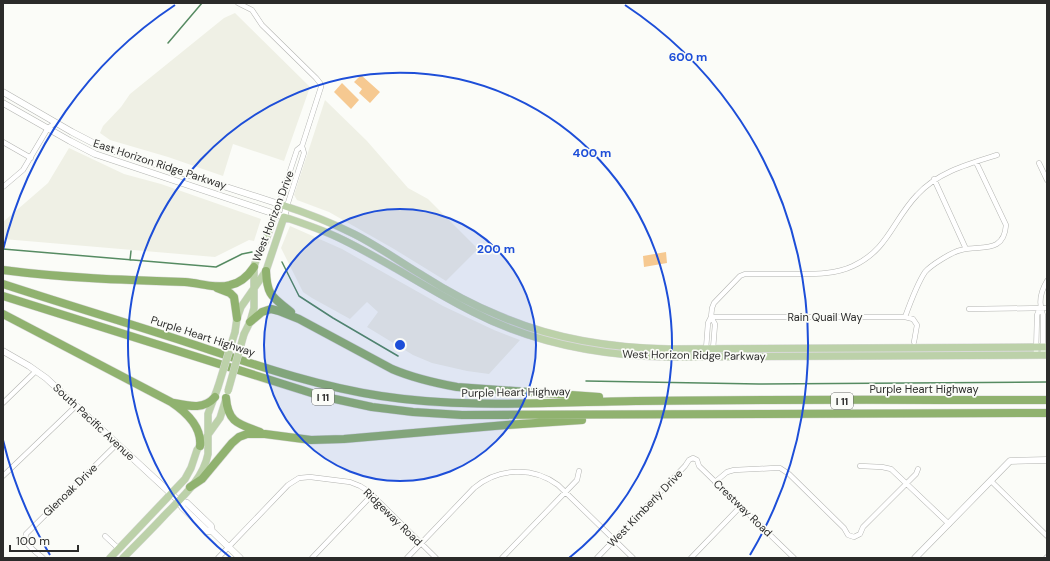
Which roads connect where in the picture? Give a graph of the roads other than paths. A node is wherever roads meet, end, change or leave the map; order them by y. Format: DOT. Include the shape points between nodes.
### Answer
graph roads {
  1 [pos="238,3"];
  2 [pos="3,92"];
  3 [pos="3,103"];
  4 [pos="55,123"];
  5 [pos="48,128"];
  6 [pos="3,142"];
  7 [pos="302,146"];
  8 [pos="997,155"];
  9 [pos="31,158"];
  10 [pos="976,162"];
  11 [pos="1039,163"];
  12 [pos="158,166"];
  13 [pos="156,174"];
  14 [pos="934,179"];
  15 [pos="1047,180"];
  16 [pos="3,187"];
  17 [pos="279,204"];
  18 [pos="287,206"];
  19 [pos="274,214"];
  20 [pos="284,217"];
  21 [pos="966,249"];
  22 [pos="396,259"];
  23 [pos="254,267"];
  24 [pos="392,267"];
  25 [pos="3,270"];
  26 [pos="266,272"];
  27 [pos="1047,281"];
  28 [pos="3,284"];
  29 [pos="215,286"];
  30 [pos="253,289"];
  31 [pos="3,296"];
  32 [pos="456,299"];
  33 [pos="1040,308"];
  34 [pos="1047,308"];
  35 [pos="969,309"];
  36 [pos="3,314"];
  37 [pos="711,317"];
  38 [pos="905,317"];
  39 [pos="237,318"];
  40 [pos="299,319"];
  41 [pos="250,322"];
  42 [pos="505,326"];
  43 [pos="527,326"];
  44 [pos="915,345"];
  45 [pos="596,347"];
  46 [pos="1042,347"];
  47 [pos="710,349"];
  48 [pos="3,351"];
  49 [pos="1042,355"];
  50 [pos="931,356"];
  51 [pos="670,357"];
  52 [pos="36,371"];
  53 [pos="227,394"];
  54 [pos="215,397"];
  55 [pos="1047,400"];
  56 [pos="638,401"];
  57 [pos="171,402"];
  58 [pos="3,403"];
  59 [pos="76,406"];
  60 [pos="1047,413"];
  61 [pos="656,414"];
  62 [pos="265,434"];
  63 [pos="208,435"];
  64 [pos="117,444"];
  65 [pos="200,446"];
  66 [pos="692,458"];
  67 [pos="1047,460"];
  68 [pos="860,466"];
  69 [pos="918,469"];
  70 [pos="580,471"];
  71 [pos="3,476"];
  72 [pos="991,481"];
  73 [pos="715,482"];
  74 [pos="907,483"];
  75 [pos="190,488"];
  76 [pos="565,492"];
  77 [pos="172,494"];
  78 [pos="372,495"];
  79 [pos="179,501"];
  80 [pos="740,506"];
  81 [pos="948,524"];
  82 [pos="105,536"];
  83 [pos="1047,536"];
  84 [pos="614,540"];
  85 [pos="421,543"];
  86 [pos="228,547"];
  87 [pos="119,549"];
  88 [pos="790,557"];
  89 [pos="43,558"];
  90 [pos="110,558"];
  91 [pos="124,558"];
  92 [pos="218,558"];
  93 [pos="240,558"];
  94 [pos="312,558"];
  95 [pos="407,558"];
  96 [pos="436,558"];
  97 [pos="502,558"];
  98 [pos="597,558"];
  99 [pos="633,558"];
  100 [pos="691,558"];
  101 [pos="915,558"];
  1 -- 7 [label="street, West Horizon Drive" via="252,10 262,25 320,83 320,93"];
  2 -- 4 [label="main road, East Horizon Ridge Parkway"];
  3 -- 5 [label="main road, East Horizon Ridge Parkway"];
  4 -- 5 [label="street"];
  4 -- 12 [label="main road, East Horizon Ridge Parkway" via="99,146"];
  5 -- 9 [label="street"];
  5 -- 13 [label="main road, East Horizon Ridge Parkway" via="95,154"];
  6 -- 9 [label="street"];
  7 -- 17 [label="street, West Horizon Drive" via="297,150"];
  7 -- 18 [label="street, West Horizon Drive" via="304,153"];
  8 -- 10 [label="street"];
  9 -- 16 [label="street" via="23,170"];
  10 -- 14 [label="street" via="953,169"];
  10 -- 21 [label="street" via="1006,225 1002,240 997,244"];
  11 -- 15 [label="street"];
  12 -- 13 [label="main road"];
  12 -- 17 [label="main road, East Horizon Ridge Parkway"];
  13 -- 19 [label="main road, East Horizon Ridge Parkway"];
  14 -- 21 [label="street"];
  14 -- 37 [label="street" via="916,196 889,236 867,258 853,266 825,274 744,274 714,303"];
  17 -- 18 [label="main road, West Horizon Ridge Parkway"];
  17 -- 19 [label="main road, West Horizon Drive"];
  18 -- 20 [label="main road, West Horizon Drive"];
  18 -- 22 [label="main road, West Horizon Ridge Parkway" via="354,234"];
  19 -- 20 [label="main road, West Horizon Ridge Parkway"];
  19 -- 23 [label="main road, West Horizon Drive"];
  20 -- 24 [label="main road, West Horizon Ridge Parkway" via="331,234"];
  20 -- 26 [label="main road, West Horizon Drive"];
  21 -- 38 [label="street" via="955,252 925,272"];
  22 -- 24 [label="main road"];
  22 -- 32 [label="main road, West Horizon Ridge Parkway"];
  23 -- 29 [label="highway" via="236,284"];
  23 -- 30 [label="main road, West Horizon Drive"];
  24 -- 32 [label="main road, West Horizon Ridge Parkway"];
  25 -- 29 [label="highway" via="75,277 192,282"];
  26 -- 30 [label="main road, West Horizon Drive"];
  26 -- 40 [label="highway" via="271,295"];
  27 -- 33 [label="street" via="1042,290"];
  28 -- 56 [label="highway, Purple Heart Highway / I 11" via="274,371 345,390 405,400 458,404"];
  29 -- 39 [label="highway" via="235,299"];
  30 -- 39 [label="main road, West Horizon Drive"];
  30 -- 41 [label="main road, West Horizon Drive" via="254,308"];
  31 -- 61 [label="highway, Purple Heart Highway / I 11" via="289,387 356,404 413,412 462,415"];
  32 -- 42 [label="main road, West Horizon Ridge Parkway" via="478,315"];
  32 -- 43 [label="main road, West Horizon Ridge Parkway"];
  33 -- 34 [label="street"];
  33 -- 35 [label="street"];
  33 -- 46 [label="street" via="1043,315"];
  36 -- 57 [label="highway"];
  37 -- 38 [label="street, Rain Quail Way"];
  37 -- 47 [label="street" via="708,322"];
  38 -- 44 [label="street" via="916,322"];
  39 -- 54 [label="main road, West Horizon Drive, bridge"];
  40 -- 41 [label="highway" via="271,309 258,314"];
  40 -- 56 [label="highway" via="392,369 436,383 457,387"];
  41 -- 53 [label="main road, West Horizon Drive, bridge" via="244,334"];
  42 -- 43 [label="main road" via="511,325 523,330"];
  42 -- 45 [label="main road, West Horizon Ridge Parkway" via="541,339"];
  43 -- 45 [label="main road, West Horizon Ridge Parkway"];
  44 -- 46 [label="main road, West Horizon Ridge Parkway"];
  44 -- 47 [label="main road, West Horizon Ridge Parkway" via="907,348"];
  44 -- 50 [label="main road" via="920,353"];
  45 -- 47 [label="main road, West Horizon Ridge Parkway"];
  45 -- 51 [label="main road, West Horizon Ridge Parkway" via="623,355"];
  46 -- 49 [label="street"];
  47 -- 51 [label="main road" via="712,352 678,354"];
  48 -- 52 [label="main road, South Pacific Avenue"];
  49 -- 50 [label="main road, West Horizon Ridge Parkway"];
  50 -- 51 [label="main road, West Horizon Ridge Parkway"];
  52 -- 58 [label="street"];
  52 -- 59 [label="main road, South Pacific Avenue"];
  53 -- 62 [label="highway" via="228,411 234,421"];
  53 -- 63 [label="main road, West Horizon Drive" via="220,418"];
  54 -- 57 [label="highway" via="204,405 188,406"];
  54 -- 63 [label="main road, West Horizon Drive" via="208,414"];
  55 -- 56 [label="highway, Purple Heart Highway / I 11"];
  57 -- 65 [label="highway" via="195,425"];
  59 -- 64 [label="main road, South Pacific Avenue"];
  59 -- 71 [label="street"];
  60 -- 61 [label="highway, Purple Heart Highway / I 11"];
  61 -- 62 [label="highway" via="344,439 311,440"];
  62 -- 75 [label="highway" via="247,434 236,439 202,479"];
  63 -- 65 [label="main road, West Horizon Drive"];
  63 -- 75 [label="main road, West Horizon Drive" via="207,462"];
  64 -- 77 [label="main road, South Pacific Avenue"];
  64 -- 89 [label="street, Glenoak Drive" via="28,530 26,542"];
  65 -- 77 [label="main road, West Horizon Drive" via="187,476"];
  66 -- 73 [label="street, Crestway Road" via="697,460 699,466"];
  66 -- 84 [label="street, West Kimberly Drive"];
  67 -- 72 [label="main road" via="1010,461"];
  68 -- 74 [label="street" via="886,467"];
  69 -- 74 [label="street"];
  70 -- 76 [label="street" via="577,480"];
  72 -- 81 [label="main road"];
  72 -- 83 [label="street"];
  73 -- 74 [label="street" via="727,472 734,470 780,468 839,522 848,535 854,537 860,534"];
  73 -- 80 [label="street, Crestway Road"];
  74 -- 81 [label="street"];
  75 -- 79 [label="main road, West Horizon Drive"];
  76 -- 84 [label="street"];
  76 -- 85 [label="street" via="545,477 530,472 495,475 483,480 474,488"];
  76 -- 97 [label="street"];
  77 -- 79 [label="main road, South Pacific Avenue"];
  77 -- 87 [label="main road, West Horizon Drive"];
  78 -- 85 [label="street, Ridgeway Road"];
  78 -- 86 [label="street, Ridgeway Road" via="350,482 310,476 299,478 288,485"];
  78 -- 94 [label="street"];
  79 -- 86 [label="main road, South Pacific Avenue" via="207,531 212,531"];
  79 -- 91 [label="main road, West Horizon Drive"];
  80 -- 88 [label="street, Crestway Road"];
  80 -- 100 [label="street"];
  81 -- 101 [label="main road"];
  82 -- 87 [label="street"];
  84 -- 98 [label="street, West Kimberly Drive"];
  84 -- 99 [label="street"];
  85 -- 95 [label="street"];
  85 -- 96 [label="street, Ridgeway Road"];
  86 -- 92 [label="street"];
  86 -- 93 [label="main road, South Pacific Avenue"];
  87 -- 90 [label="main road, West Horizon Drive"];
}
